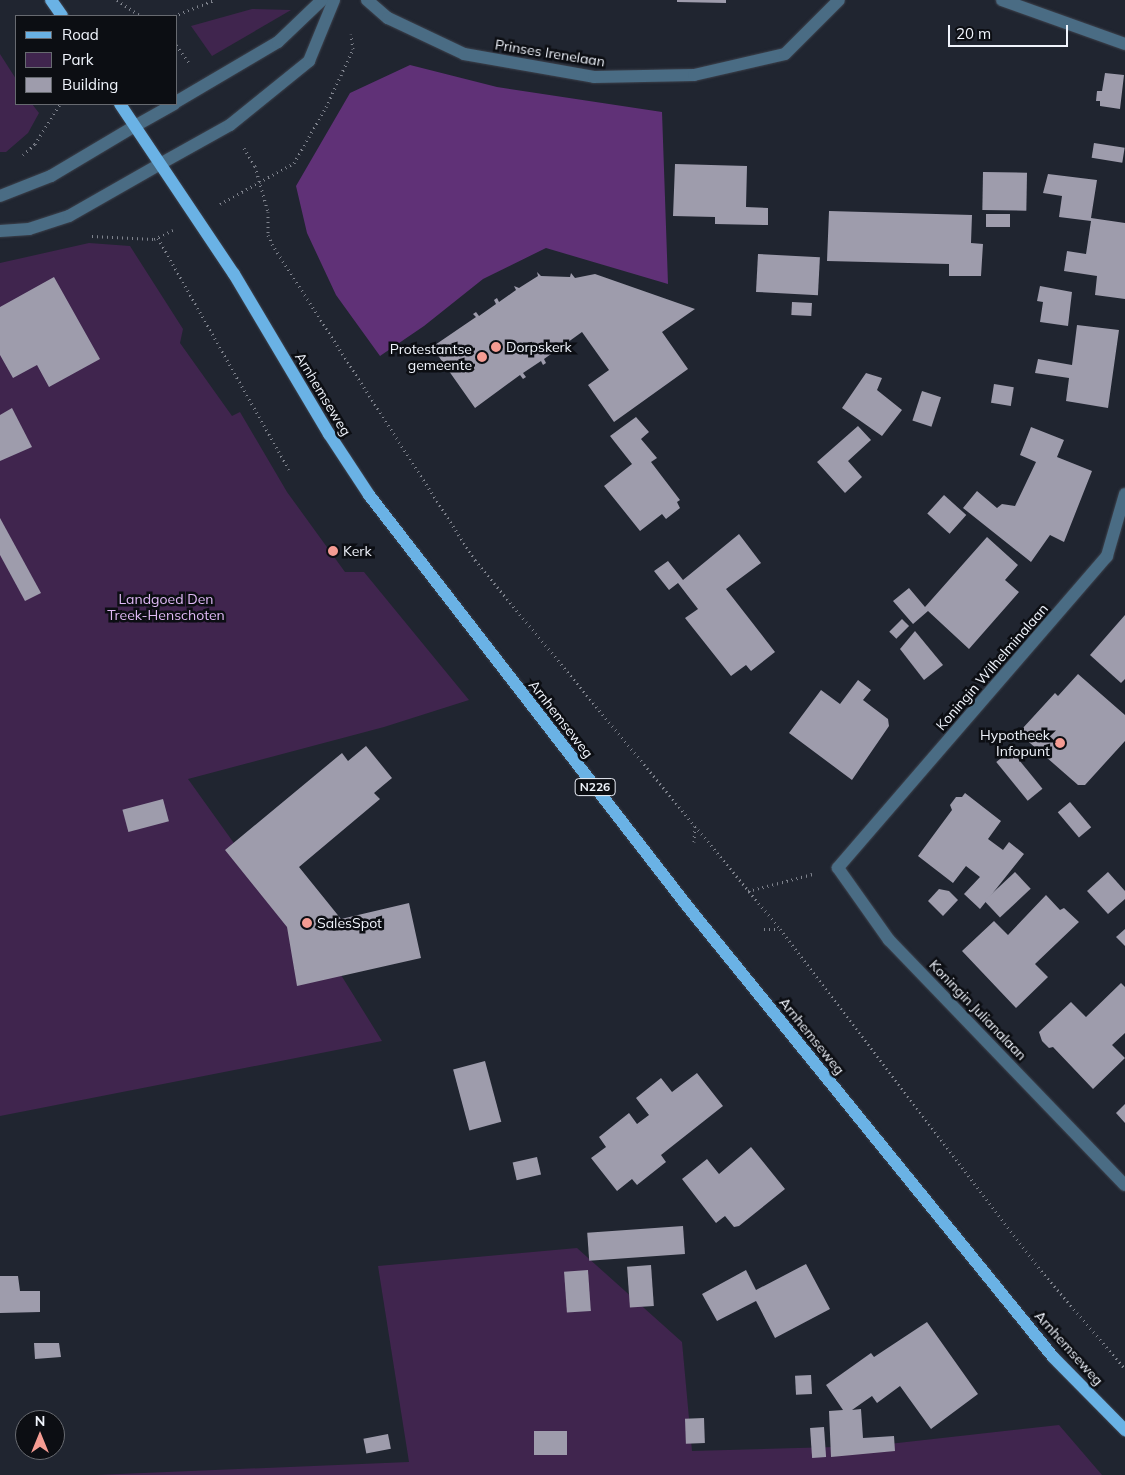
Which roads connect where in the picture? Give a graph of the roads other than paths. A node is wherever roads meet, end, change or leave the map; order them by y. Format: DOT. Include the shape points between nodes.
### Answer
graph roads {
  1 [pos="51,0"];
  2 [pos="322,0"];
  3 [pos="334,0"];
  4 [pos="367,0"];
  5 [pos="839,0"];
  6 [pos="1002,0"];
  7 [pos="61,15"];
  8 [pos="1125,44"];
  9 [pos="178,101"];
  10 [pos="121,105"];
  11 [pos="172,105"];
  12 [pos="135,126"];
  13 [pos="160,164"];
  14 [pos="0,196"];
  15 [pos="0,231"];
  16 [pos="1125,494"];
  17 [pos="838,868"];
  18 [pos="1125,1185"];
  19 [pos="1125,1430"];
  1 -- 7 [label="main road"];
  2 -- 9 [label="street" via="278,42"];
  3 -- 13 [label="street" via="309,61 230,126"];
  4 -- 5 [label="street, Prinses Irenelaan" via="388,18 464,54 594,77 694,75 785,54"];
  6 -- 8 [label="street"];
  10 -- 12 [label="main road, Arnhemseweg / N226"];
  11 -- 12 [label="street"];
  12 -- 13 [label="main road, Arnhemseweg / N226"];
  12 -- 14 [label="street" via="51,176"];
  13 -- 15 [label="street" via="69,216 29,229"];
  13 -- 19 [label="main road, Arnhemseweg / N226" via="369,495 707,930 1053,1357"];
  16 -- 17 [label="street, Koningin Wilhelminalaan" via="1107,556"];
  17 -- 18 [label="street, Koningin Julianalaan" via="889,940"];
}
